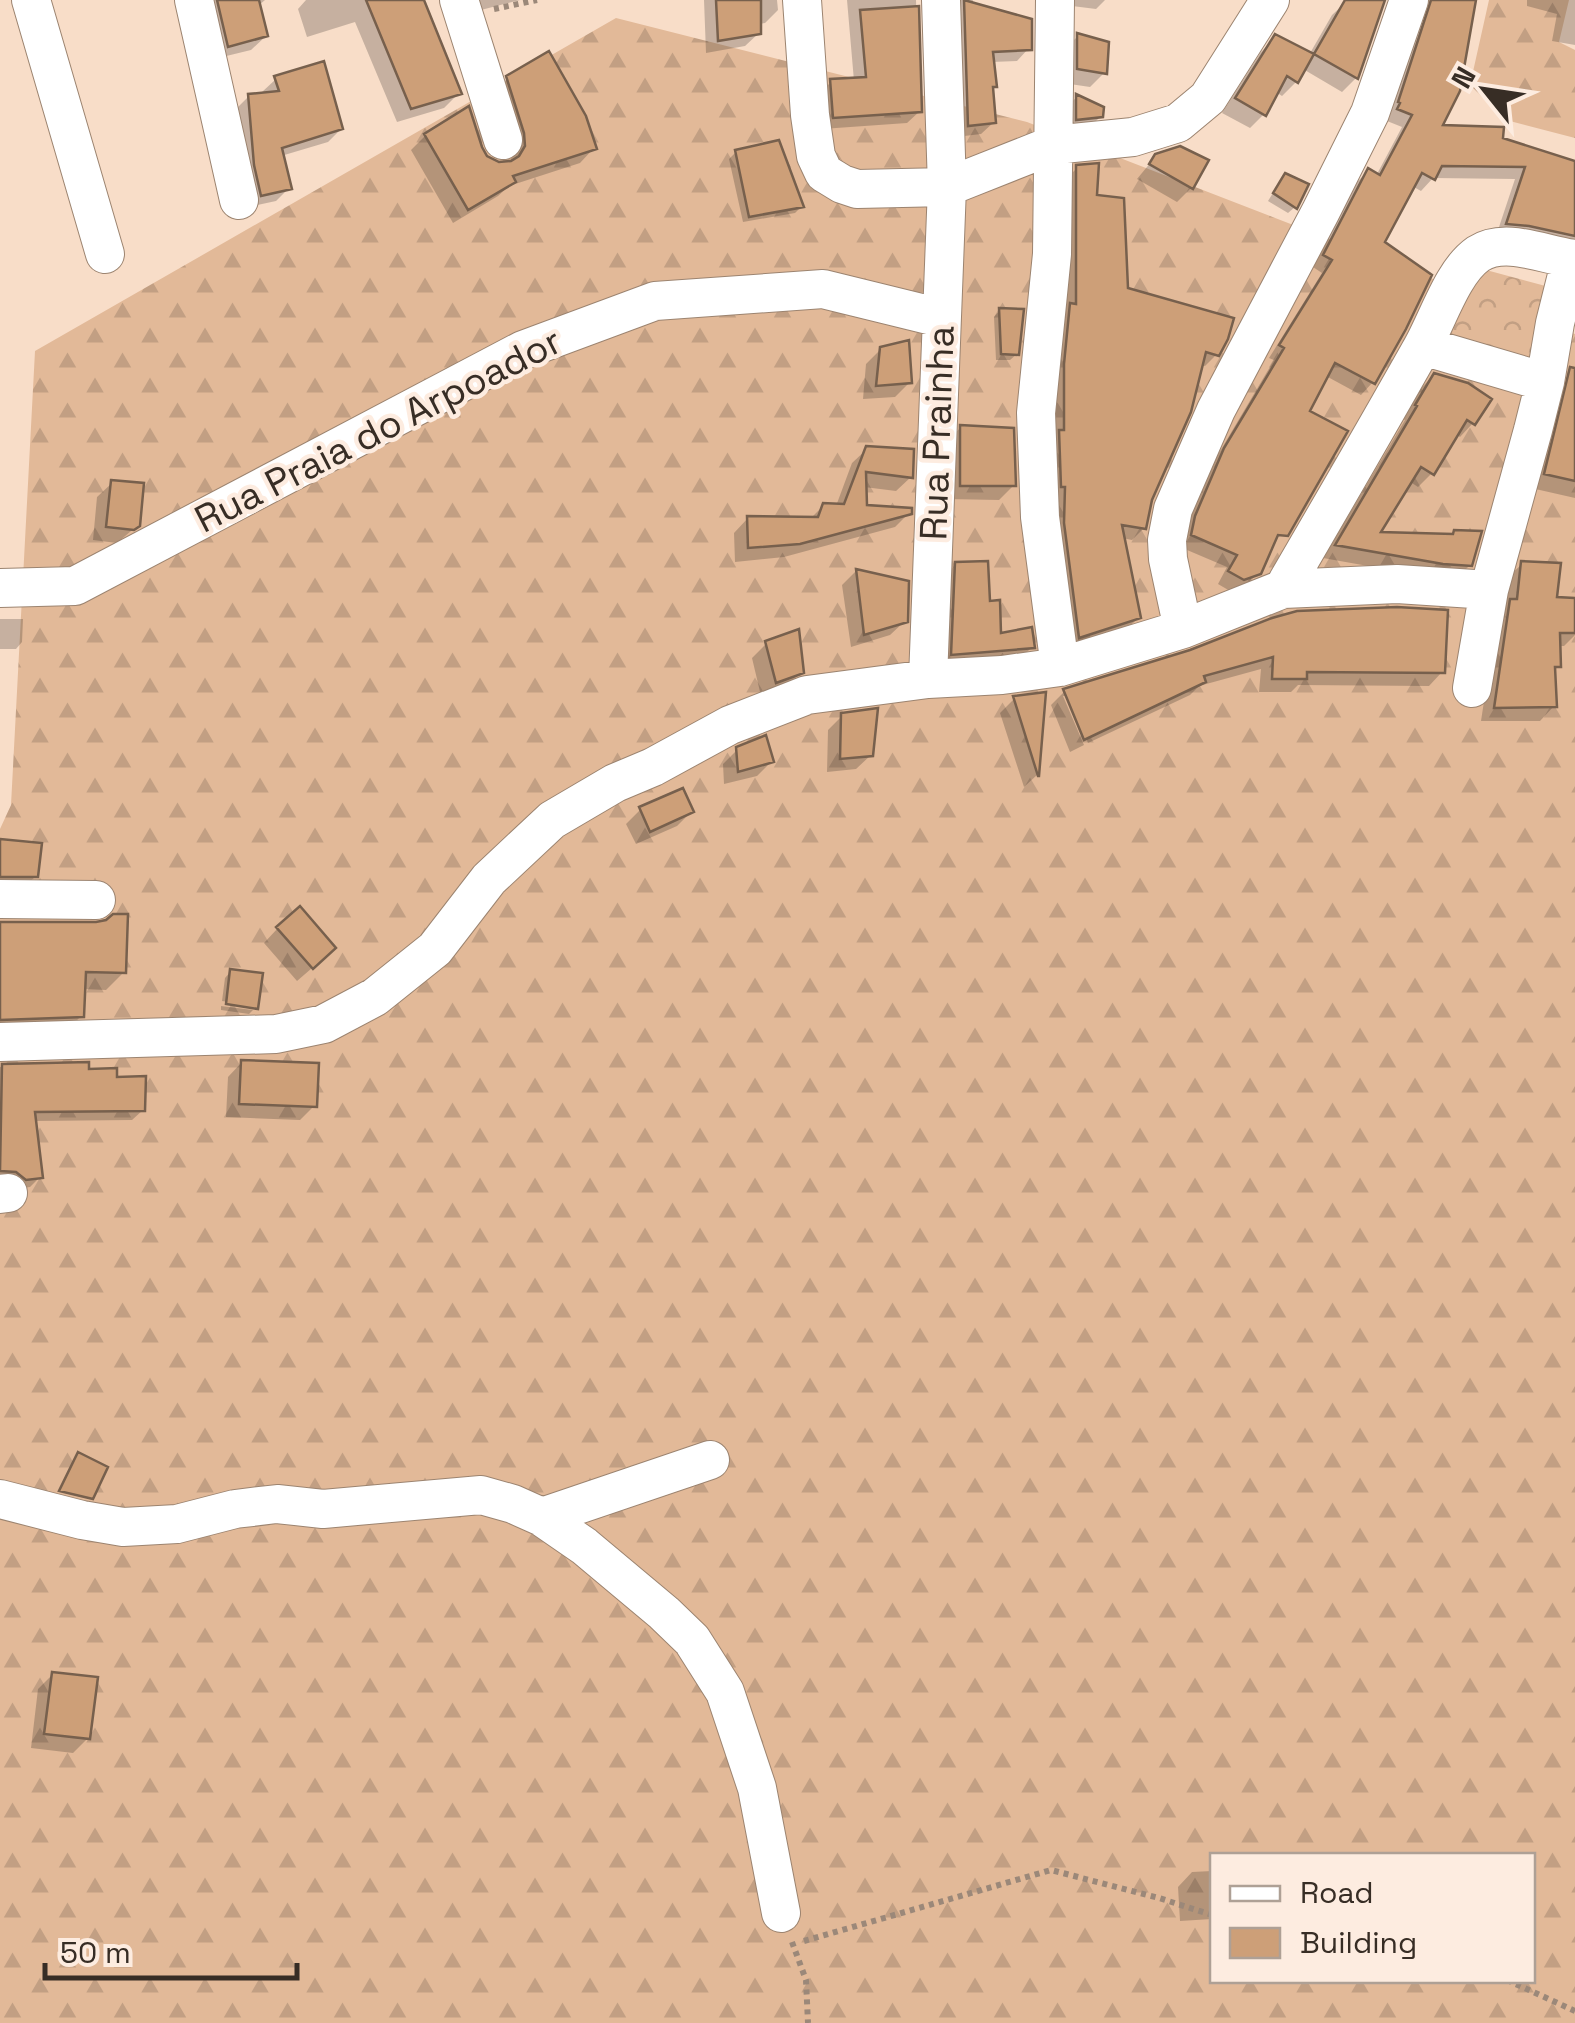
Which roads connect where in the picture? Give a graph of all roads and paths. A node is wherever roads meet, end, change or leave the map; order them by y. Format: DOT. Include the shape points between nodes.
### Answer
graph roads {
  1 [pos="31,0"];
  2 [pos="194,0"];
  3 [pos="459,0"];
  4 [pos="802,0"];
  5 [pos="941,0"];
  6 [pos="1055,0"];
  7 [pos="1270,0"];
  8 [pos="1409,0"];
  9 [pos="504,140"];
  10 [pos="1053,145"];
  11 [pos="947,186"];
  12 [pos="239,200"];
  13 [pos="105,254"];
  14 [pos="1573,259"];
  15 [pos="941,318"];
  16 [pos="1423,346"];
  17 [pos="1545,382"];
  18 [pos="0,588"];
  19 [pos="1283,590"];
  20 [pos="1489,590"];
  21 [pos="1183,629"];
  22 [pos="1060,667"];
  23 [pos="928,679"];
  24 [pos="1472,688"];
  25 [pos="0,899"];
  26 [pos="96,900"];
  27 [pos="0,1042"];
  28 [pos="710,1460"];
  29 [pos="0,1499"];
  30 [pos="542,1517"];
  31 [pos="1210,1914"];
  32 [pos="787,1929"];
  33 [pos="1513,1983"];
  34 [pos="1575,2010"];
  35 [pos="808,2023"];
  1 -- 13 [label="street"];
  2 -- 12 [label="street"];
  3 -- 9 [label="street"];
  4 -- 11 [label="street" via="810,115 824,173 856,189"];
  5 -- 11 [label="street, Rua Prainha"];
  6 -- 10 [label="street"];
  7 -- 10 [label="street" via="1208,98 1178,123 1132,137"];
  8 -- 21 [label="street" via="1370,113 1216,410 1173,509 1168,558"];
  10 -- 11 [label="street"];
  10 -- 22 [label="street" via="1052,254 1036,413 1040,517"];
  11 -- 15 [label="street, Rua Prainha"];
  14 -- 16 [label="street" via="1516,247 1481,252 1463,268"];
  14 -- 17 [label="street"];
  15 -- 18 [label="street, Rua Praia do Arpoador" via="823,289 655,301 523,350 75,586"];
  15 -- 23 [label="street, Rua Prainha"];
  16 -- 17 [label="street"];
  16 -- 19 [label="street"];
  17 -- 20 [label="street"];
  19 -- 20 [label="street" via="1398,584"];
  19 -- 21 [label="street"];
  20 -- 24 [label="street"];
  21 -- 22 [label="street"];
  22 -- 23 [label="street"];
  23 -- 27 [label="street" via="807,695 615,784 552,820 489,879 434,949 375,997 324,1024 276,1034"];
  25 -- 26 [label="street"];
  28 -- 30 [label="street"];
  29 -- 30 [label="street" via="122,1527 177,1524 277,1504 323,1509 481,1495"];
  30 -- 32 [label="street" via="692,1640 725,1692 758,1788"];
  31 -- 32 [label="path" via="1051,1870"];
  32 -- 35 [label="path" via="806,1980"];
  33 -- 34 [label="path"];
}
